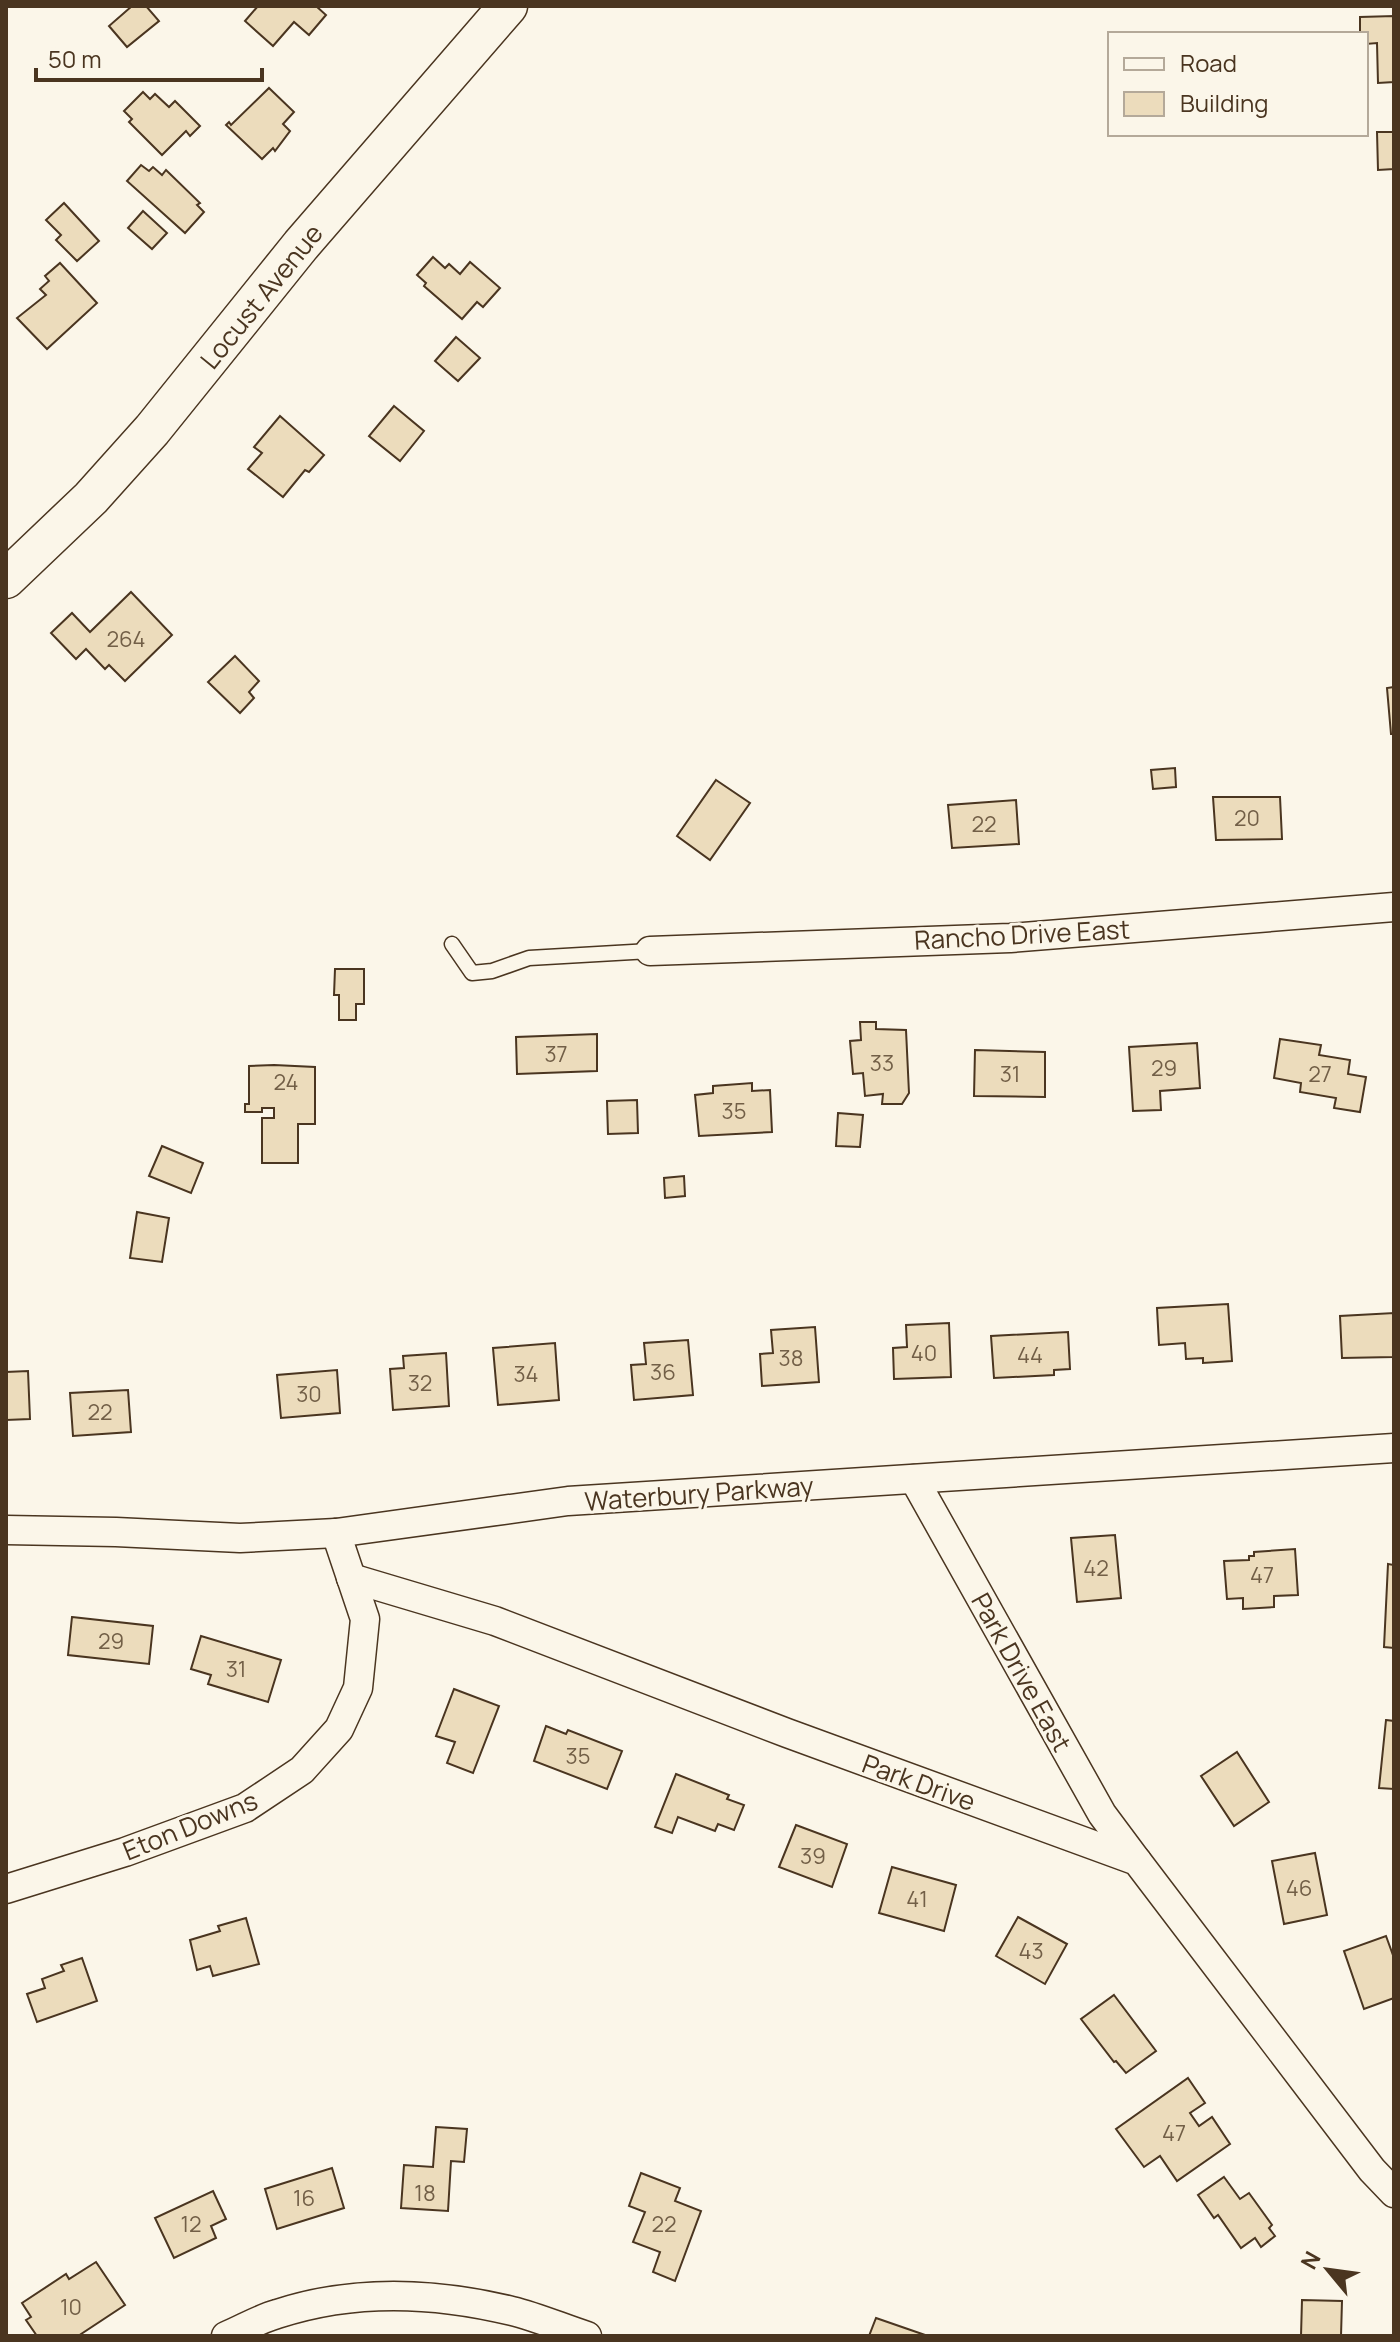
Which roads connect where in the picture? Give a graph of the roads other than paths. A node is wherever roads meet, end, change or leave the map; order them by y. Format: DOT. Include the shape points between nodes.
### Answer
graph roads {
  1 [pos="508,6"];
  2 [pos="6,579"];
  3 [pos="1394,907"];
  4 [pos="452,944"];
  5 [pos="650,951"];
  6 [pos="1394,1448"];
  7 [pos="914,1479"];
  8 [pos="6,1530"];
  9 [pos="336,1533"];
  10 [pos="351,1578"];
  11 [pos="1137,1861"];
  12 [pos="6,1889"];
  13 [pos="1394,2193"];
  14 [pos="226,2336"];
  15 [pos="587,2336"];
  1 -- 2 [label="street, Locust Avenue" via="301,245 152,430 91,498"];
  3 -- 5 [label="street, Rancho Drive East" via="1010,938"];
  4 -- 5 [label="lane" via="472,973 529,958"];
  6 -- 7 [label="street, Waterbury Parkway"];
  7 -- 9 [label="street, Waterbury Parkway" via="568,1501"];
  7 -- 11 [label="street, Park Drive East" via="1102,1814"];
  8 -- 9 [label="street, Waterbury Parkway" via="240,1538"];
  9 -- 10 [label="street"];
  10 -- 11 [label="street, Park Drive" via="495,1621"];
  10 -- 12 [label="street, Eton Downs" via="365,1619 358,1688 339,1729 302,1770 245,1808"];
  11 -- 13 [label="street"];
  14 -- 15 [label="street" via="274,2314 369,2295 433,2297 513,2311"];
}
